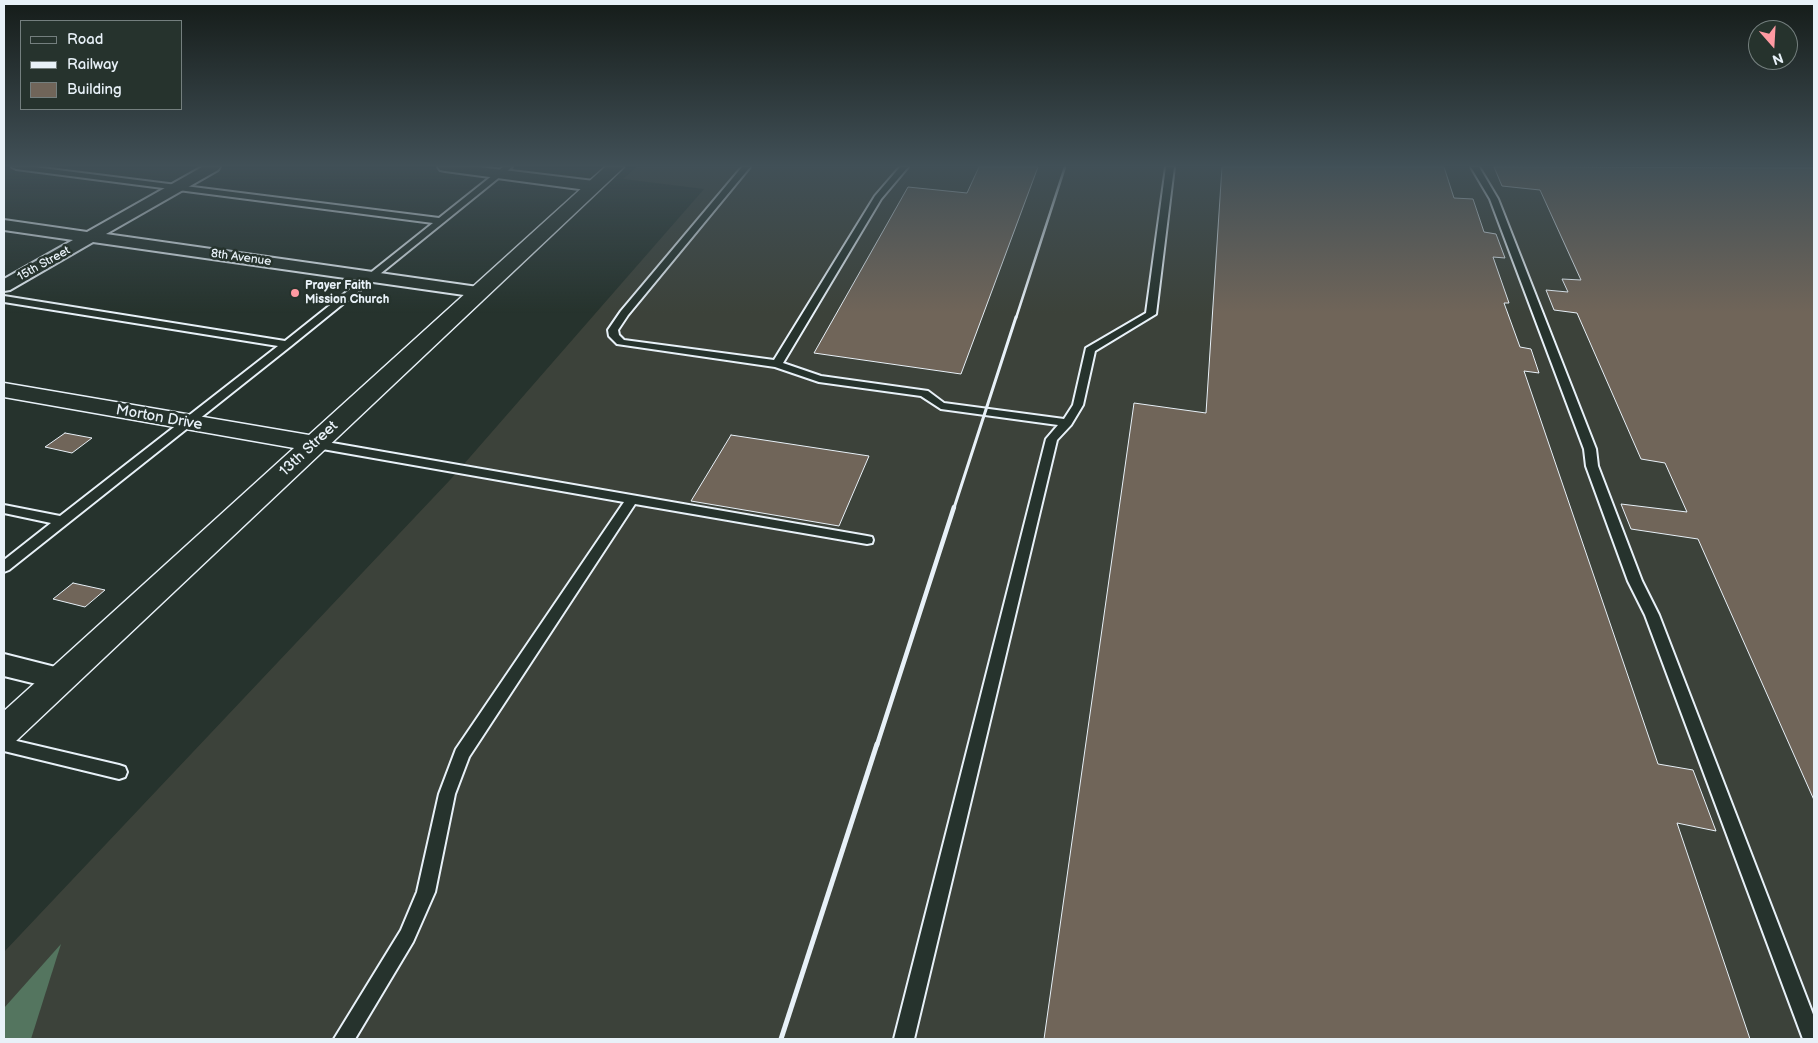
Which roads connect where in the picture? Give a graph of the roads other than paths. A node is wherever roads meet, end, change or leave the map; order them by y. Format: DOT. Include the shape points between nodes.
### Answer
graph roads {
  1 [pos="129,216"];
  2 [pos="398,216"];
  3 [pos="446,216"];
  4 [pos="562,216"];
  5 [pos="705,216"];
  6 [pos="867,216"];
  7 [pos="1164,216"];
  8 [pos="1500,216"];
  9 [pos="439,221"];
  10 [pos="4,225"];
  11 [pos="92,237"];
  12 [pos="371,277"];
  13 [pos="4,286"];
  14 [pos="478,292"];
  15 [pos="4,298"];
  16 [pos="287,344"];
  17 [pos="777,364"];
  18 [pos="4,390"];
  19 [pos="188,423"];
  20 [pos="1067,423"];
  21 [pos="315,444"];
  22 [pos="632,499"];
  23 [pos="4,509"];
  24 [pos="62,521"];
  25 [pos="867,540"];
  26 [pos="4,568"];
  27 [pos="4,666"];
  28 [pos="61,679"];
  29 [pos="4,731"];
  30 [pos="4,744"];
  31 [pos="120,772"];
  32 [pos="344,1039"];
  33 [pos="904,1039"];
  34 [pos="1813,1039"];
  1 -- 11 [label="street, 15th Street"];
  2 -- 9 [label="lane"];
  3 -- 9 [label="lane"];
  4 -- 14 [label="street, 13th Street"];
  5 -- 17 [label="lane" via="624,312 613,330 614,336 621,342 632,344"];
  6 -- 17 [label="lane"];
  7 -- 20 [label="lane" via="1151,314 1090,350 1078,404"];
  8 -- 34 [label="lane" via="1590,449 1592,466 1631,572 1652,615"];
  9 -- 12 [label="lane"];
  10 -- 11 [label="street, 8th Avenue"];
  11 -- 12 [label="street, 8th Avenue"];
  11 -- 13 [label="street, 15th Street"];
  12 -- 14 [label="street, 8th Avenue"];
  12 -- 16 [label="lane"];
  14 -- 21 [label="street, 13th Street"];
  15 -- 16 [label="lane"];
  16 -- 19 [label="lane"];
  17 -- 20 [label="lane" via="819,379 924,393 942,406"];
  18 -- 19 [label="street, Morton Drive"];
  19 -- 21 [label="street, Morton Drive"];
  19 -- 24 [label="lane"];
  20 -- 33 [label="lane" via="1052,439"];
  21 -- 22 [label="lane"];
  21 -- 28 [label="street, 13th Street"];
  22 -- 25 [label="lane"];
  22 -- 32 [label="lane" via="462,754 447,794 426,892 407,936"];
  23 -- 24 [label="lane"];
  24 -- 26 [label="lane"];
  27 -- 28 [label="street"];
  28 -- 29 [label="street, 13th Street"];
  30 -- 31 [label="lane"];
}
